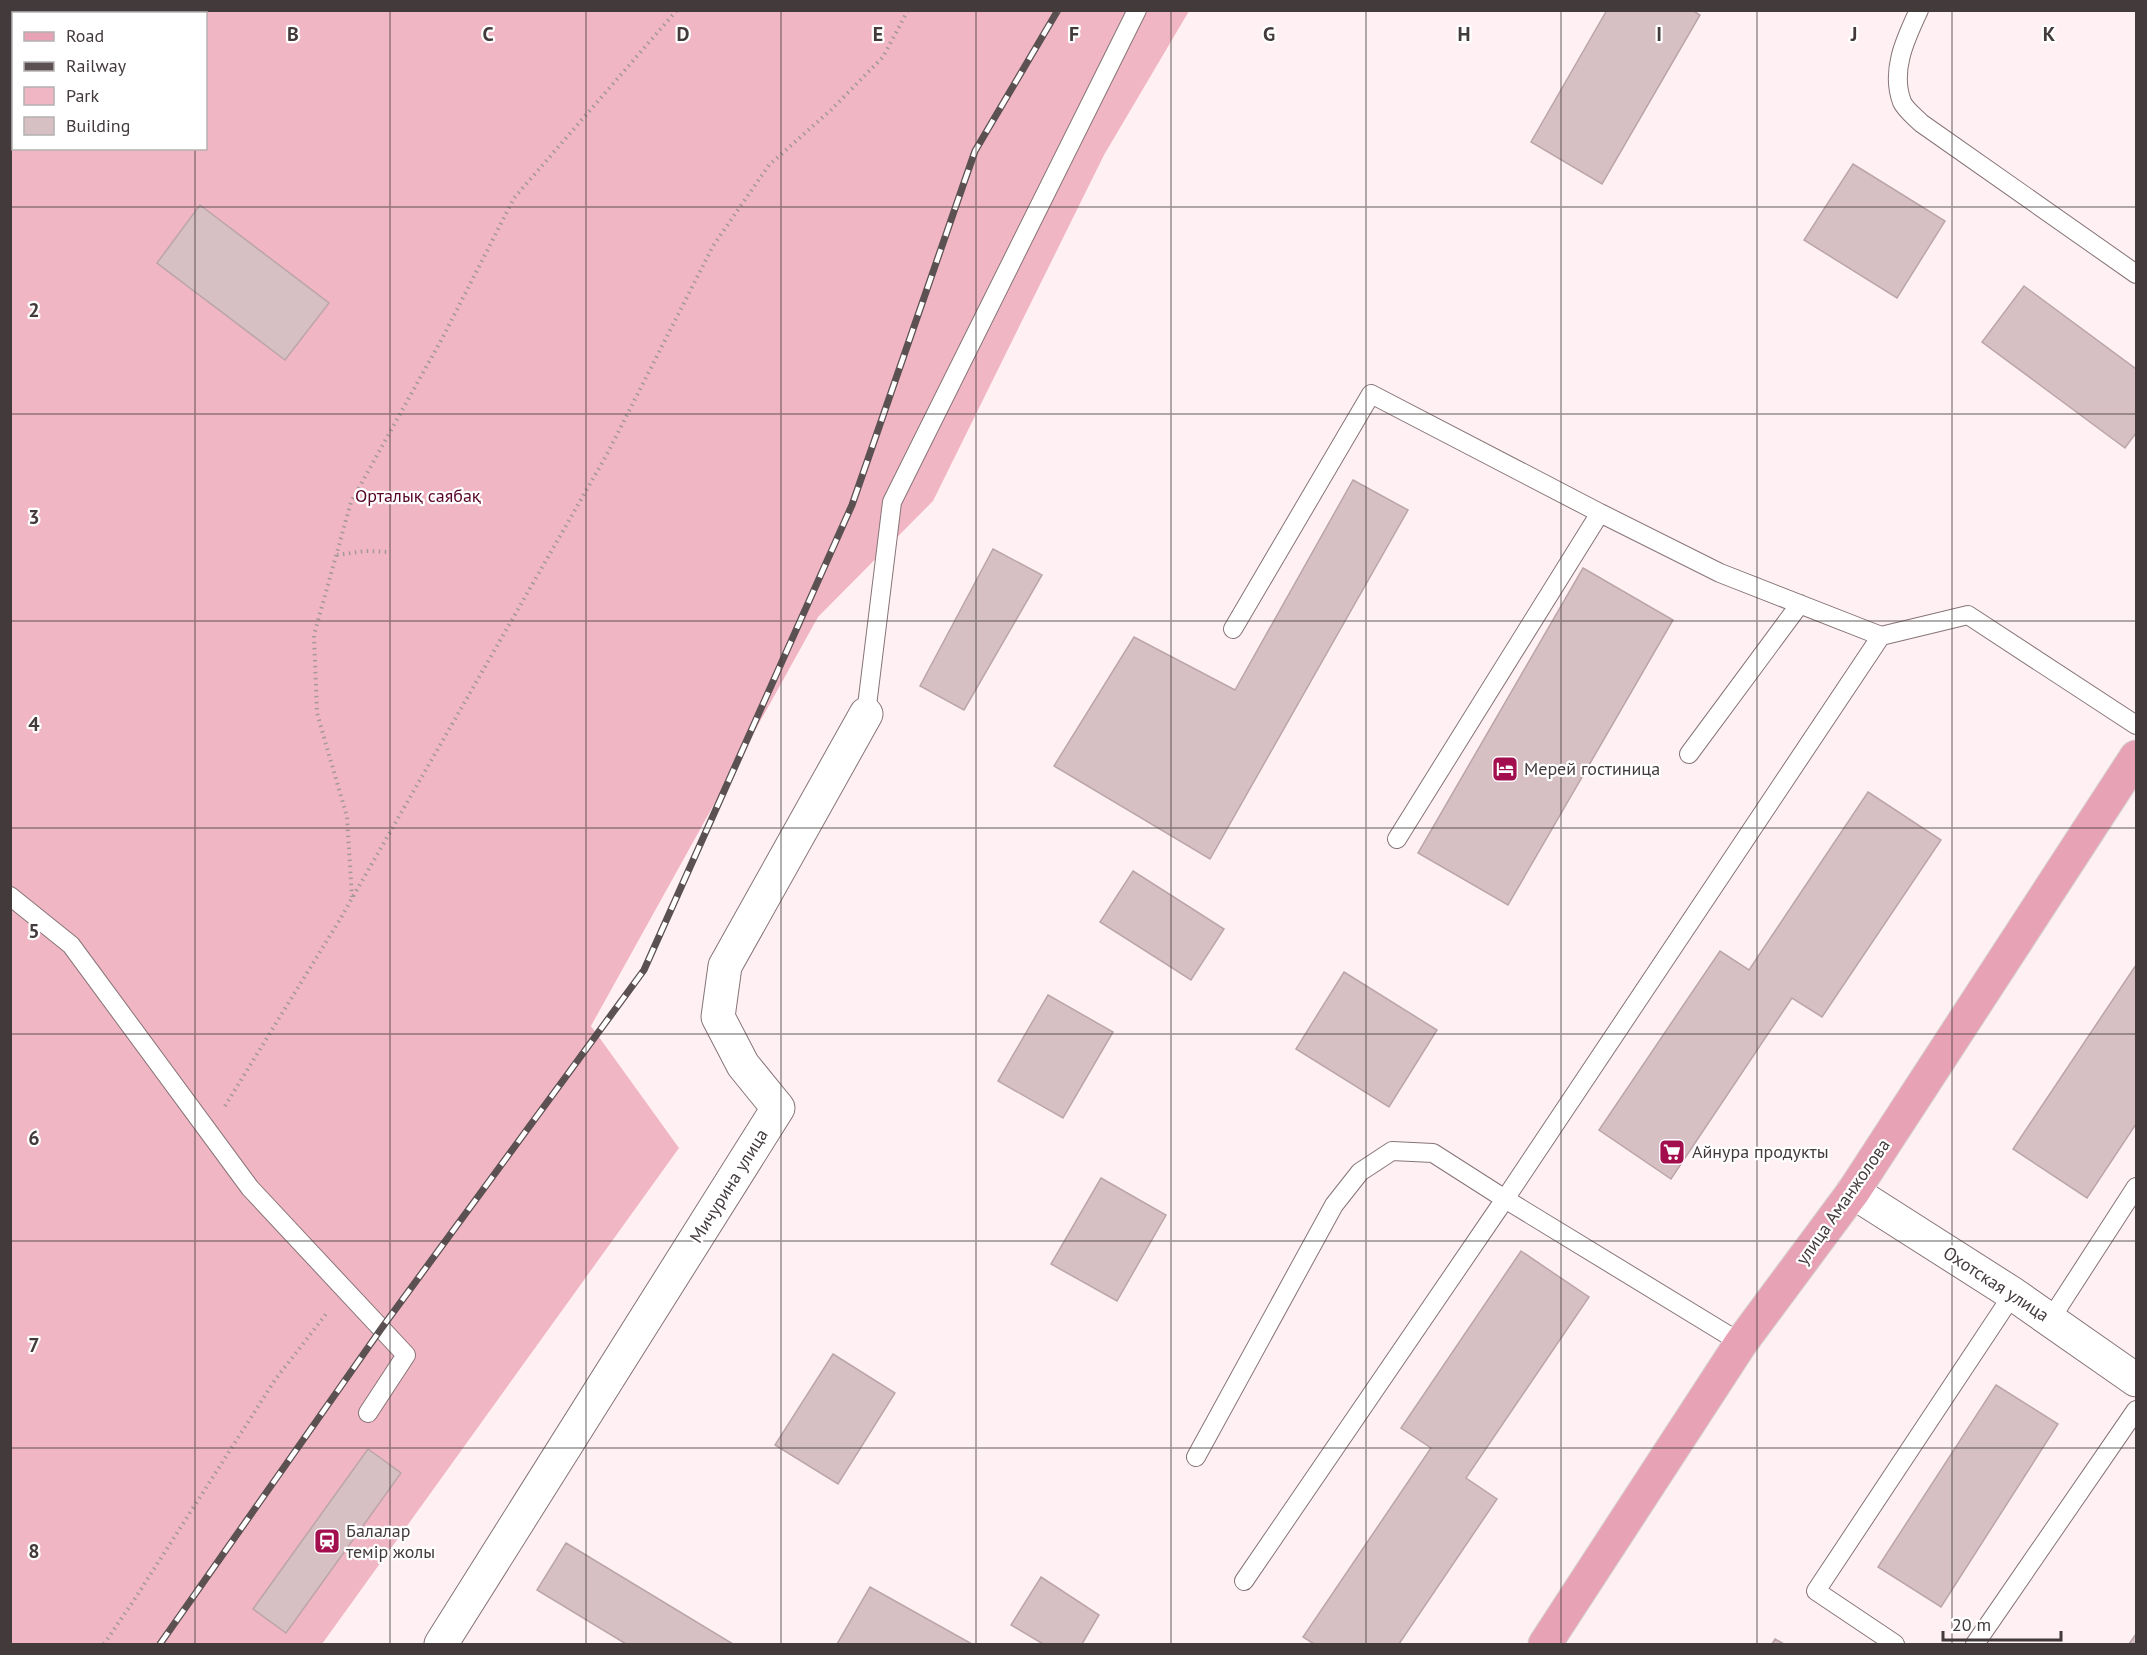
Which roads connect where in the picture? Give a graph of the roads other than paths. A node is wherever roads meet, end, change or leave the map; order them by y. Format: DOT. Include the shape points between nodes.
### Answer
graph roads {
  1 [pos="1137,10"];
  2 [pos="1919,10"];
  3 [pos="2136,274"];
  4 [pos="1600,513"];
  5 [pos="1800,604"];
  6 [pos="1233,629"];
  7 [pos="1881,636"];
  8 [pos="866,714"];
  9 [pos="2136,725"];
  10 [pos="1689,754"];
  11 [pos="2136,758"];
  12 [pos="1397,839"];
  13 [pos="10,896"];
  14 [pos="2136,1187"];
  15 [pos="1853,1192"];
  16 [pos="1505,1199"];
  17 [pos="2013,1294"];
  18 [pos="2050,1320"];
  19 [pos="1740,1343"];
  20 [pos="2136,1380"];
  21 [pos="2136,1410"];
  22 [pos="368,1413"];
  23 [pos="1196,1457"];
  24 [pos="1244,1581"];
  25 [pos="441,1644"];
  26 [pos="1545,1644"];
  27 [pos="1895,1644"];
  28 [pos="1975,1644"];
  1 -- 8 [label="lane" via="892,502"];
  2 -- 3 [label="lane" via="1904,43 1898,73 1902,103 1921,123"];
  4 -- 5 [label="lane" via="1720,573"];
  4 -- 6 [label="lane" via="1371,394"];
  4 -- 12 [label="lane"];
  5 -- 7 [label="lane"];
  5 -- 10 [label="lane"];
  7 -- 9 [label="lane" via="1968,615"];
  7 -- 16 [label="lane"];
  8 -- 25 [label="street, Мичурина улица" via="725,966 718,1017 743,1065 778,1108"];
  11 -- 15 [label="main road, улица Аманжолова"];
  13 -- 22 [label="lane" via="71,945 250,1188 406,1355"];
  14 -- 18 [label="lane"];
  15 -- 17 [label="street, Охотская улица"];
  15 -- 19 [label="main road, улица Аманжолова"];
  16 -- 19 [label="lane"];
  16 -- 23 [label="lane" via="1433,1153 1392,1151 1360,1172 1334,1205"];
  16 -- 24 [label="lane"];
  17 -- 18 [label="street, Охотская улица"];
  17 -- 27 [label="lane" via="1816,1591"];
  18 -- 20 [label="street, Охотская улица"];
  19 -- 26 [label="main road, улица Аманжолова"];
  21 -- 28 [label="lane"];
}
